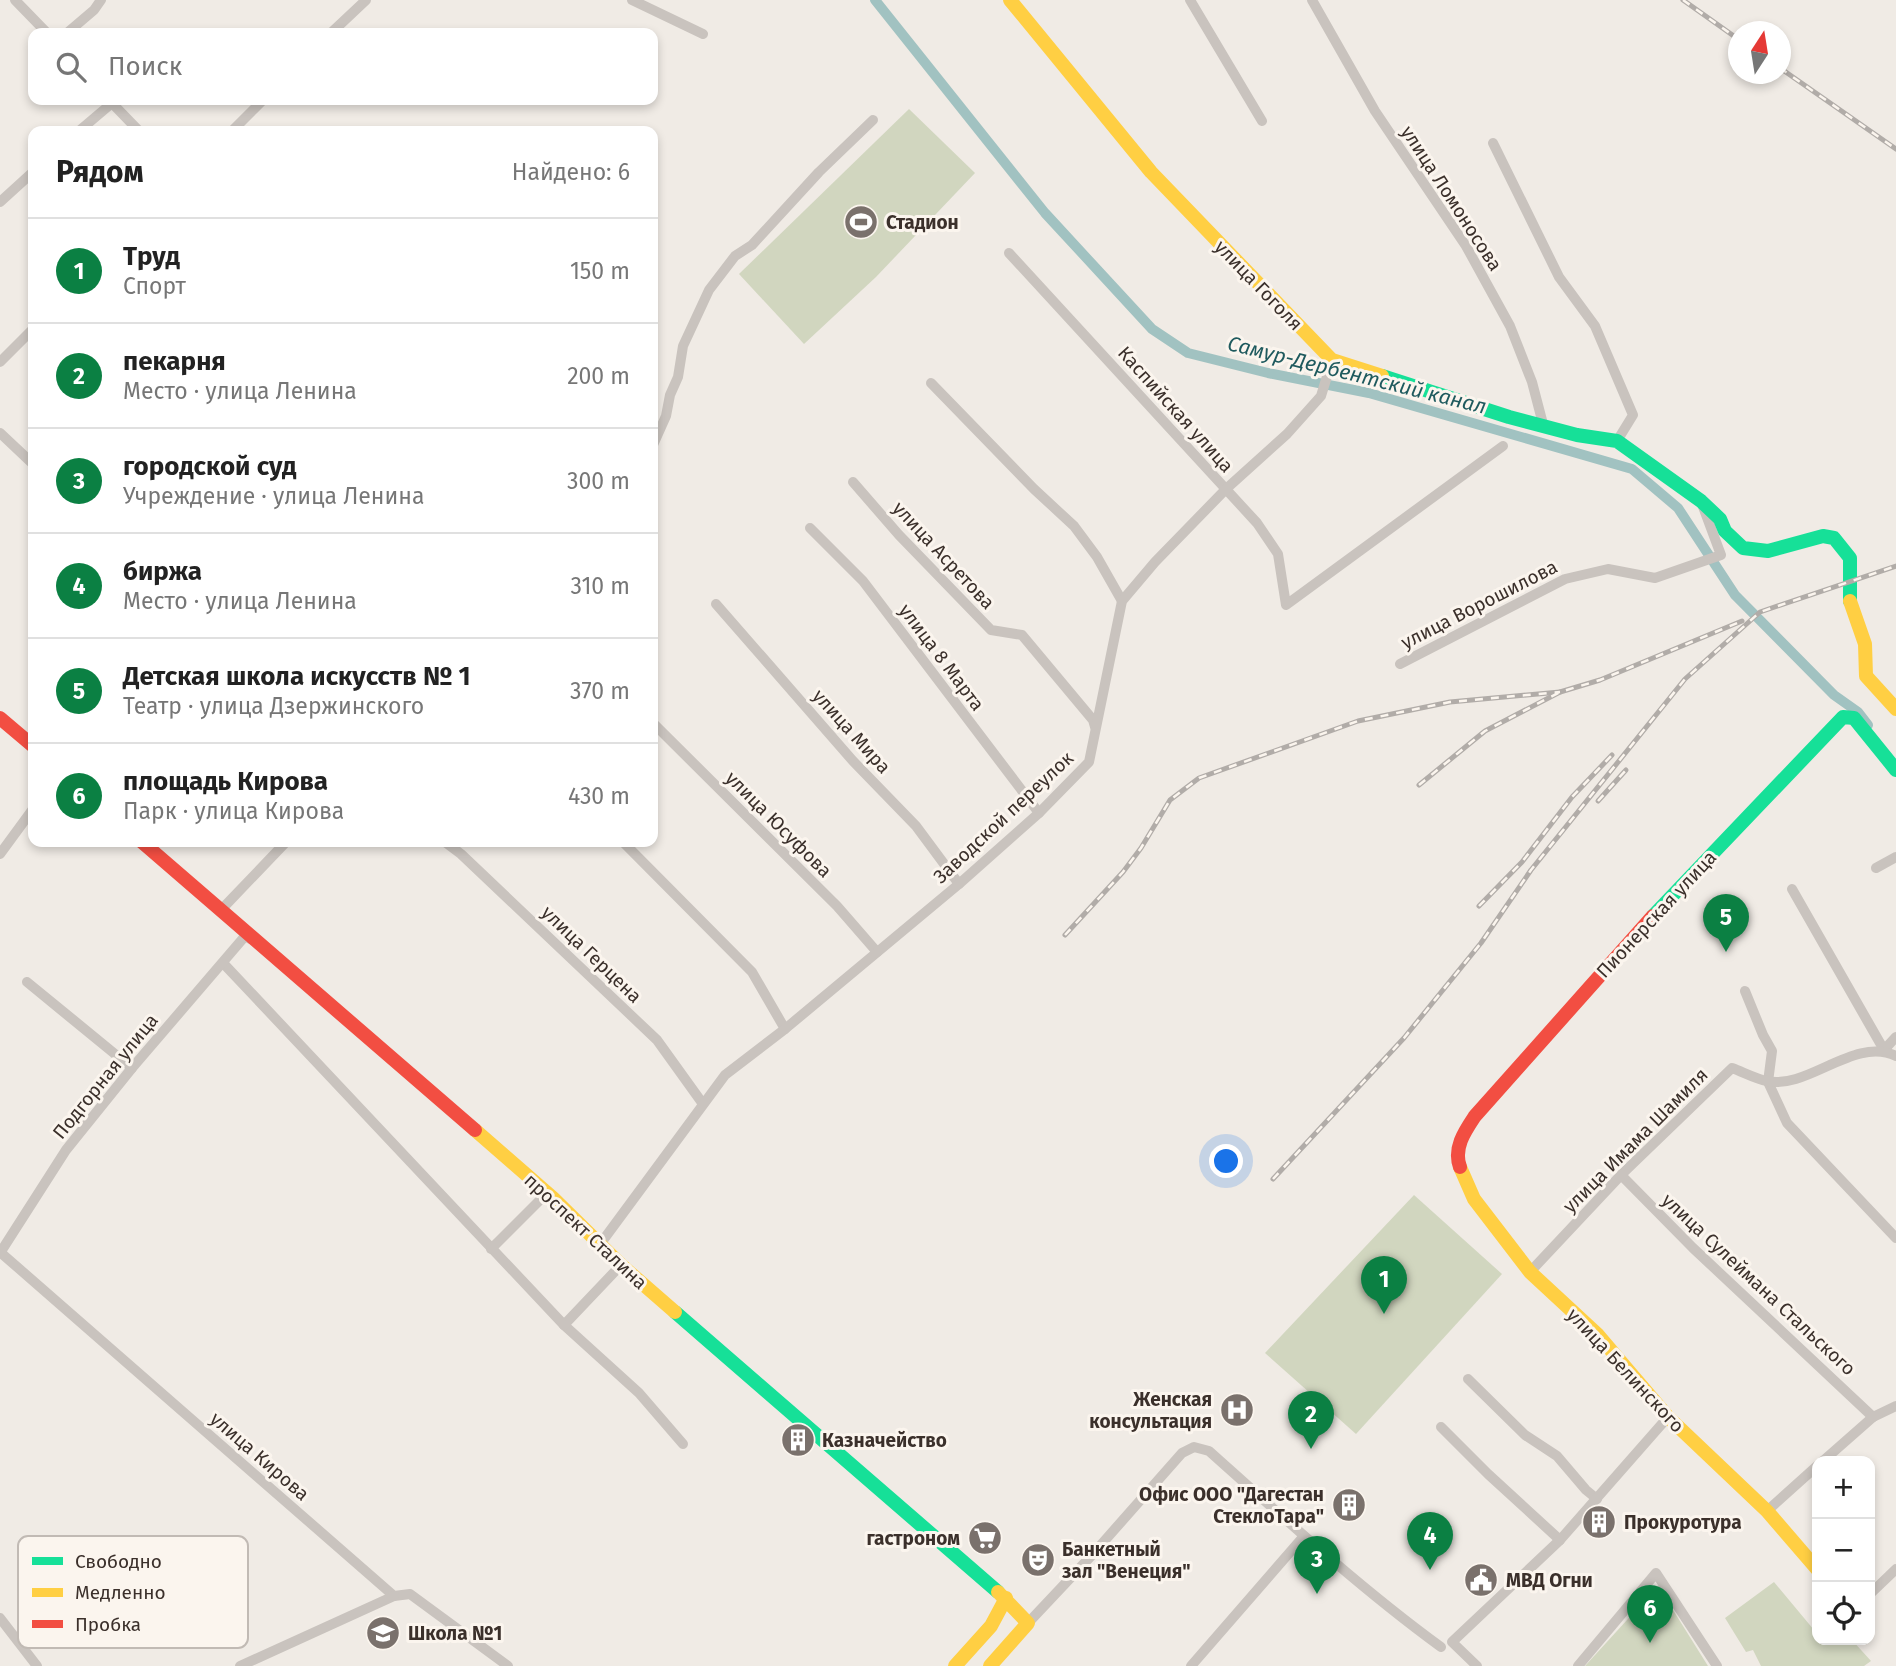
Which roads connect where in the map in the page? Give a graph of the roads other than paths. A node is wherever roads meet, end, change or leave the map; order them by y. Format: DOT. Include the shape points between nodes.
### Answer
graph roads {
  1 [pos="15,0"];
  2 [pos="101,0"];
  3 [pos="366,0"];
  4 [pos="632,0"];
  5 [pos="1010,0"];
  6 [pos="1190,0"];
  7 [pos="1312,0"];
  8 [pos="42,28"];
  9 [pos="73,28"];
  10 [pos="336,28"];
  11 [pos="704,34"];
  12 [pos="108,105"];
  13 [pos="114,105"];
  14 [pos="258,105"];
  15 [pos="873,120"];
  16 [pos="1262,121"];
  17 [pos="85,126"];
  18 [pos="134,126"];
  19 [pos="237,126"];
  20 [pos="1493,143"];
  21 [pos="28,177"];
  22 [pos="0,202"];
  23 [pos="1009,253"];
  24 [pos="28,334"];
  25 [pos="0,362"];
  26 [pos="1331,365"];
  27 [pos="931,383"];
  28 [pos="1543,424"];
  29 [pos="0,433"];
  30 [pos="658,434"];
  31 [pos="1617,441"];
  32 [pos="1503,446"];
  33 [pos="28,459"];
  34 [pos="853,482"];
  35 [pos="1226,489"];
  36 [pos="1701,501"];
  37 [pos="810,528"];
  38 [pos="1122,601"];
  39 [pos="716,604"];
  40 [pos="1400,664"];
  41 [pos="1896,709"];
  42 [pos="0,718"];
  43 [pos="658,728"];
  44 [pos="1096,732"];
  45 [pos="28,742"];
  46 [pos="1896,770"];
  47 [pos="1039,813"];
  48 [pos="28,816"];
  49 [pos="148,847"];
  50 [pos="281,847"];
  51 [pos="452,847"];
  52 [pos="627,847"];
  53 [pos="0,854"];
  54 [pos="1896,857"];
  55 [pos="1876,868"];
  56 [pos="959,884"];
  57 [pos="1793,889"];
  58 [pos="220,911"];
  59 [pos="251,939"];
  60 [pos="877,952"];
  61 [pos="223,963"];
  62 [pos="27,982"];
  63 [pos="1745,991"];
  64 [pos="785,1029"];
  65 [pos="1896,1037"];
  66 [pos="1884,1050"];
  67 [pos="1896,1056"];
  68 [pos="132,1068"];
  69 [pos="1768,1082"];
  70 [pos="703,1104"];
  71 [pos="1475,1116"];
  72 [pos="1621,1175"];
  73 [pos="547,1193"];
  74 [pos="1896,1238"];
  75 [pos="601,1243"];
  76 [pos="491,1249"];
  77 [pos="0,1252"];
  78 [pos="621,1265"];
  79 [pos="1530,1272"];
  80 [pos="564,1325"];
  81 [pos="1468,1378"];
  82 [pos="1896,1406"];
  83 [pos="1668,1417"];
  84 [pos="1873,1417"];
  85 [pos="1441,1427"];
  86 [pos="683,1444"];
  87 [pos="1829,1456"];
  88 [pos="1812,1470"];
  89 [pos="1597,1499"];
  90 [pos="1767,1511"];
  91 [pos="1304,1536"];
  92 [pos="1560,1541"];
  93 [pos="1812,1563"];
  94 [pos="1896,1569"];
  95 [pos="1875,1589"];
  96 [pos="394,1596"];
  97 [pos="1006,1598"];
  98 [pos="0,1618"];
  99 [pos="1028,1623"];
  100 [pos="18,1641"];
  101 [pos="1441,1647"];
  102 [pos="23,1648"];
  103 [pos="37,1666"];
  104 [pos="240,1666"];
  105 [pos="508,1666"];
  106 [pos="956,1666"];
  107 [pos="990,1666"];
  108 [pos="1191,1666"];
  109 [pos="1476,1666"];
  110 [pos="1578,1666"];
  111 [pos="1717,1666"];
  1 -- 8 [label="street"];
  2 -- 9 [label="street"];
  3 -- 10 [label="street"];
  4 -- 11 [label="street"];
  5 -- 26 [label="street, улица Гоголя" via="1151,172"];
  6 -- 16 [label="street"];
  7 -- 28 [label="street, улица Ломоносова" via="1375,111 1466,246 1510,326"];
  12 -- 17 [label="street"];
  13 -- 18 [label="street"];
  14 -- 19 [label="street"];
  15 -- 30 [label="street" via="752,244 734,256 709,290 683,346 678,377"];
  20 -- 31 [label="street" via="1559,277 1594,326 1616,373 1633,415"];
  21 -- 22 [label="street"];
  23 -- 35 [label="street, Каспийская улица"];
  24 -- 25 [label="street"];
  26 -- 28 [label="street, улица Гоголя"];
  26 -- 35 [label="street, Заводской переулок" via="1325,390 1287,434"];
  27 -- 38 [label="street" via="1074,526"];
  28 -- 31 [label="street, улица Гоголя"];
  29 -- 33 [label="street"];
  31 -- 36 [label="street, улица Гоголя"];
  32 -- 35 [label="street, Каспийская улица" via="1286,605 1278,554"];
  34 -- 44 [label="street, улица Асретова" via="991,630 1022,635 1093,720"];
  35 -- 38 [label="street, Заводской переулок"];
  36 -- 40 [label="street, улица Ворошилова" via="1721,555 1655,578 1608,569 1565,579"];
  36 -- 41 [label="street, улица Гоголя" via="1743,548 1768,551 1823,536 1834,538 1850,558 1849,600 1865,644 1866,676"];
  37 -- 47 [label="street, улица 8 Марта" via="863,581"];
  38 -- 44 [label="street, Заводской переулок"];
  39 -- 56 [label="street, улица Мира" via="916,826"];
  42 -- 45 [label="street"];
  43 -- 60 [label="street, улица Юсуфова"];
  44 -- 47 [label="street, Заводской переулок" via="1089,762"];
  46 -- 71 [label="street, Пионерская улица" via="1854,718 1843,717 1641,929"];
  47 -- 56 [label="street, Заводской переулок"];
  48 -- 53 [label="street"];
  49 -- 58 [label="street, проспект Сталина"];
  50 -- 58 [label="street"];
  51 -- 70 [label="street, улица Герцена" via="657,1040"];
  52 -- 64 [label="street" via="752,972"];
  54 -- 55 [label="street"];
  56 -- 60 [label="street, Заводской переулок"];
  57 -- 66 [label="street"];
  58 -- 59 [label="street, проспект Сталина"];
  59 -- 61 [label="street, Подгорная улица" via="246,935"];
  59 -- 73 [label="street, проспект Сталина"];
  60 -- 64 [label="street, Заводской переулок"];
  61 -- 68 [label="street, Подгорная улица"];
  61 -- 76 [label="street"];
  62 -- 68 [label="street"];
  63 -- 69 [label="street" via="1772,1051"];
  64 -- 70 [label="street, Заводской переулок" via="725,1075"];
  65 -- 66 [label="street"];
  66 -- 67 [label="street"];
  66 -- 69 [label="street"];
  68 -- 77 [label="street, Подгорная улица" via="66,1150"];
  69 -- 72 [label="street, улица Имама Шамиля" via="1732,1068"];
  69 -- 74 [label="street" via="1787,1123"];
  70 -- 75 [label="street, Заводской переулок"];
  71 -- 79 [label="street, улица Белинского" via="1461,1138 1458,1161 1474,1199"];
  72 -- 79 [label="street, улица Имама Шамиля"];
  72 -- 84 [label="street, улица Сулеймана Стальского"];
  73 -- 75 [label="street, проспект Сталина"];
  73 -- 76 [label="street"];
  75 -- 78 [label="street, проспект Сталина"];
  76 -- 80 [label="street"];
  77 -- 96 [label="street, улица Кирова"];
  78 -- 80 [label="street"];
  78 -- 97 [label="street, проспект Сталина"];
  79 -- 83 [label="street, улица Белинского" via="1598,1335"];
  80 -- 86 [label="street" via="639,1393"];
  81 -- 89 [label="street" via="1525,1435 1557,1456"];
  82 -- 84 [label="street"];
  83 -- 89 [label="street"];
  83 -- 90 [label="street, улица Белинского"];
  84 -- 87 [label="street"];
  85 -- 92 [label="street"];
  88 -- 90 [label="street"];
  89 -- 92 [label="street"];
  90 -- 93 [label="street, улица Белинского"];
  91 -- 99 [label="street" via="1209,1451 1194,1447 1182,1453"];
  91 -- 101 [label="street"];
  91 -- 108 [label="street"];
  92 -- 109 [label="street" via="1452,1642"];
  94 -- 95 [label="street"];
  96 -- 104 [label="street"];
  96 -- 105 [label="street, улица Кирова" via="410,1594"];
  97 -- 99 [label="street, проспект Сталина"];
  97 -- 106 [label="street" via="987,1633"];
  98 -- 100 [label="street"];
  99 -- 107 [label="street"];
  102 -- 103 [label="street"];
  110 -- 111 [label="street" via="1656,1573"];
}
